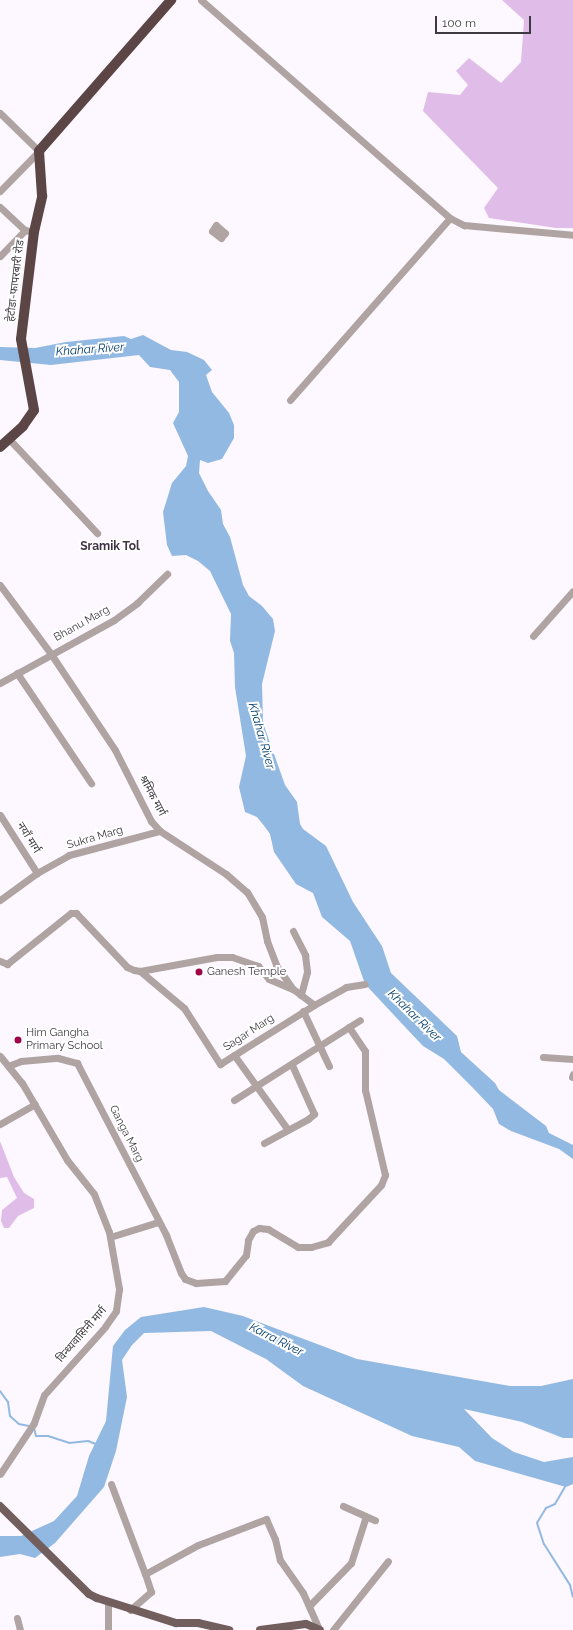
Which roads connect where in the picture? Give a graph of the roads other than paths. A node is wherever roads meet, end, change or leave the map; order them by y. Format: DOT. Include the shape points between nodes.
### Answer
graph roads {
  1 [pos="170,0"];
  2 [pos="201,0"];
  3 [pos="0,113"];
  4 [pos="39,151"];
  5 [pos="0,191"];
  6 [pos="0,207"];
  7 [pos="450,218"];
  8 [pos="29,231"];
  9 [pos="573,235"];
  10 [pos="0,256"];
  11 [pos="290,400"];
  12 [pos="9,440"];
  13 [pos="0,447"];
  14 [pos="97,533"];
  15 [pos="167,574"];
  16 [pos="0,585"];
  17 [pos="573,590"];
  18 [pos="533,636"];
  19 [pos="51,654"];
  20 [pos="17,673"];
  21 [pos="0,683"];
  22 [pos="90,783"];
  23 [pos="0,815"];
  24 [pos="160,831"];
  25 [pos="37,873"];
  26 [pos="0,900"];
  27 [pos="293,931"];
  28 [pos="0,961"];
  29 [pos="140,971"];
  30 [pos="365,984"];
  31 [pos="293,989"];
  32 [pos="301,995"];
  33 [pos="314,1005"];
  34 [pos="303,1011"];
  35 [pos="360,1020"];
  36 [pos="349,1027"];
  37 [pos="320,1046"];
  38 [pos="234,1055"];
  39 [pos="0,1056"];
  40 [pos="543,1057"];
  41 [pos="573,1059"];
  42 [pos="292,1065"];
  43 [pos="8,1066"];
  44 [pos="329,1066"];
  45 [pos="256,1086"];
  46 [pos="234,1100"];
  47 [pos="35,1104"];
  48 [pos="0,1124"];
  49 [pos="288,1130"];
  50 [pos="264,1142"];
  51 [pos="158,1222"];
  52 [pos="110,1237"];
  53 [pos="0,1474"];
  54 [pos="111,1484"];
  55 [pos="0,1506"];
  56 [pos="343,1506"];
  57 [pos="366,1516"];
  58 [pos="375,1520"];
  59 [pos="388,1561"];
  60 [pos="145,1574"];
  61 [pos="108,1603"];
  62 [pos="309,1606"];
  63 [pos="130,1610"];
  64 [pos="17,1618"];
  65 [pos="319,1629"];
  66 [pos="20,1630"];
  67 [pos="108,1630"];
  68 [pos="229,1630"];
  69 [pos="260,1630"];
  70 [pos="333,1630"];
  1 -- 4 [label="highway"];
  2 -- 7 [label="street"];
  3 -- 4 [label="street"];
  4 -- 5 [label="street"];
  4 -- 8 [label="highway, हेटौडा-फापरबारी रोड" via="42,196"];
  6 -- 8 [label="street"];
  7 -- 9 [label="street" via="464,225"];
  7 -- 11 [label="street"];
  8 -- 10 [label="street"];
  8 -- 12 [label="highway, हेटौडा-फापरबारी रोड" via="21,339 34,410"];
  12 -- 13 [label="highway, हेटौडा-फापरबारी रोड"];
  12 -- 14 [label="street"];
  15 -- 19 [label="street, Bhanu Marg" via="137,603 114,620 74,644"];
  16 -- 19 [label="street, श्रमिक मार्ग"];
  17 -- 18 [label="street"];
  19 -- 20 [label="street, Bhanu Marg"];
  19 -- 24 [label="street, श्रमिक मार्ग" via="115,750 151,821"];
  20 -- 21 [label="street, Bhanu Marg"];
  20 -- 22 [label="street"];
  23 -- 25 [label="street, नयाँ मार्ग"];
  24 -- 25 [label="street, Sukra Marg" via="69,855"];
  24 -- 31 [label="street, श्रमिक मार्ग" via="226,874 247,892 262,917 276,965"];
  25 -- 26 [label="street, Sukra Marg"];
  27 -- 32 [label="street" via="306,955 308,972"];
  28 -- 29 [label="street" via="7,964 71,913 76,913 127,967"];
  29 -- 31 [label="street" via="217,957 232,958 258,966 269,979"];
  29 -- 38 [label="street, Sagar Marg" via="184,1008 220,1064"];
  30 -- 33 [label="street, Sagar Marg" via="346,987"];
  31 -- 32 [label="street, श्रमिक मार्ग"];
  32 -- 33 [label="street, श्रमिक मार्ग"];
  33 -- 34 [label="street, Sagar Marg"];
  34 -- 37 [label="street"];
  34 -- 38 [label="street, Sagar Marg"];
  35 -- 36 [label="street"];
  36 -- 37 [label="street"];
  36 -- 51 [label="street, Ganga Marg" via="365,1051 366,1090 385,1175 381,1185 328,1242 311,1247 298,1247 268,1229 259,1228 250,1236 246,1255 225,1281 196,1283 185,1278"];
  37 -- 42 [label="street"];
  37 -- 44 [label="street"];
  38 -- 45 [label="street"];
  39 -- 43 [label="street, विन्ध्यवासिनी मार्ग"];
  40 -- 41 [label="street"];
  42 -- 45 [label="street"];
  42 -- 49 [label="street" via="314,1114"];
  43 -- 47 [label="street, विन्ध्यवासिनी मार्ग"];
  43 -- 51 [label="street, Ganga Marg" via="58,1058 77,1063"];
  45 -- 46 [label="street"];
  45 -- 49 [label="street"];
  47 -- 48 [label="street"];
  47 -- 52 [label="street, विन्ध्यवासिनी मार्ग" via="67,1160 94,1194"];
  49 -- 50 [label="street"];
  51 -- 52 [label="street"];
  52 -- 53 [label="street, विन्ध्यवासिनी मार्ग" via="118,1289 116,1311 105,1327 44,1395 34,1423"];
  54 -- 60 [label="street"];
  55 -- 61 [label="main road" via="89,1594"];
  56 -- 57 [label="street"];
  57 -- 58 [label="street"];
  57 -- 62 [label="street" via="351,1563"];
  59 -- 70 [label="street"];
  60 -- 62 [label="street" via="198,1545 266,1519 275,1539 280,1560"];
  60 -- 63 [label="street" via="151,1592"];
  61 -- 63 [label="main road"];
  61 -- 67 [label="street"];
  62 -- 65 [label="street"];
  63 -- 68 [label="main road" via="176,1623 198,1623"];
  64 -- 66 [label="street"];
  65 -- 69 [label="main road" via="306,1624"];
}
